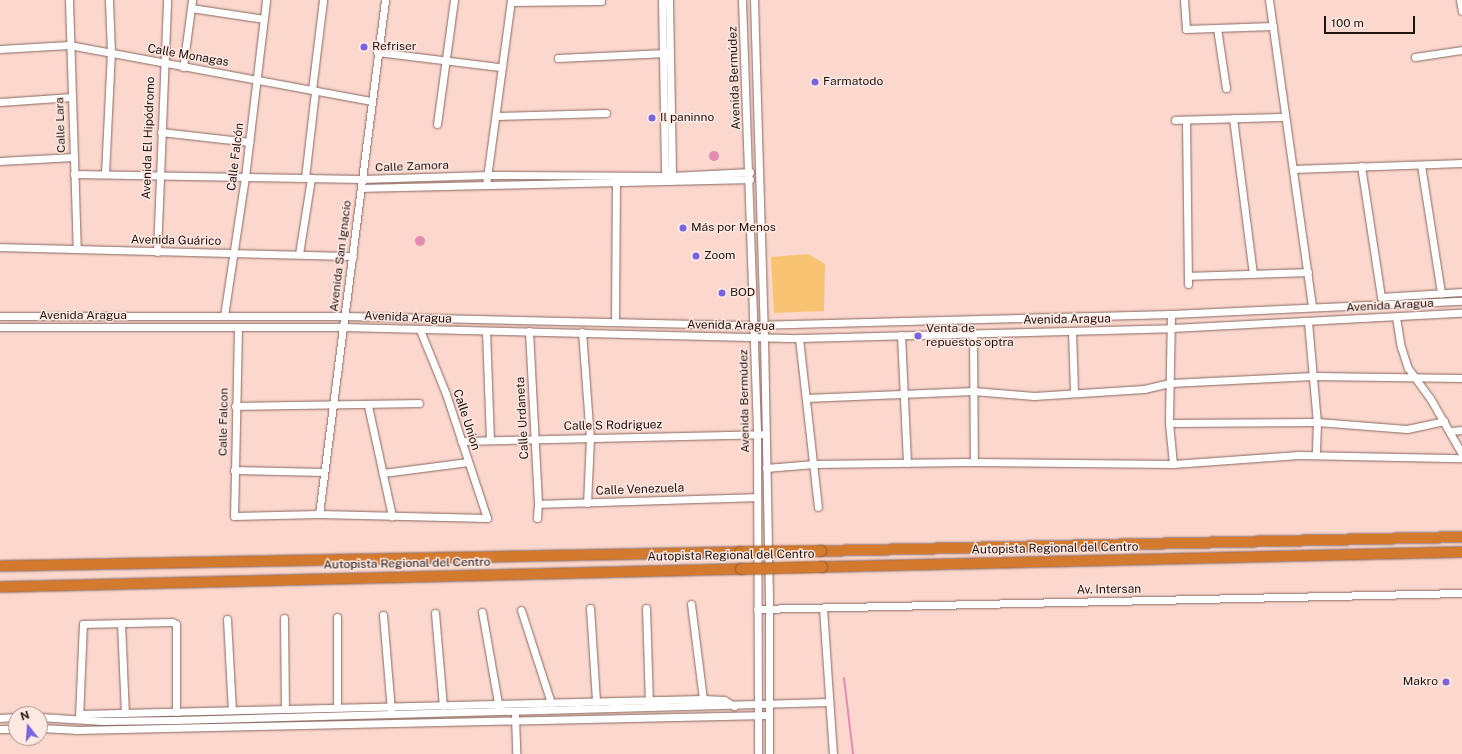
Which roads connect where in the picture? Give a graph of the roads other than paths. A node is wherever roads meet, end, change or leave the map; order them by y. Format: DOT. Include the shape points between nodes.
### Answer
graph roads {
  1 [pos="69,0"];
  2 [pos="109,0"];
  3 [pos="167,0"];
  4 [pos="266,0"];
  5 [pos="323,0"];
  6 [pos="385,0"];
  7 [pos="454,0"];
  8 [pos="662,0"];
  9 [pos="669,0"];
  10 [pos="742,0"];
  11 [pos="754,0"];
  12 [pos="1184,0"];
  13 [pos="1269,0"];
  14 [pos="1460,0"];
  15 [pos="511,1"];
  16 [pos="601,1"];
  17 [pos="191,4"];
  18 [pos="1462,11"];
  19 [pos="264,19"];
  20 [pos="1273,26"];
  21 [pos="1217,28"];
  22 [pos="69,45"];
  23 [pos="744,47"];
  24 [pos="756,47"];
  25 [pos="0,49"];
  26 [pos="1462,50"];
  27 [pos="377,52"];
  28 [pos="111,53"];
  29 [pos="666,53"];
  30 [pos="1415,57"];
  31 [pos="558,58"];
  32 [pos="445,61"];
  33 [pos="163,63"];
  34 [pos="183,67"];
  35 [pos="500,67"];
  36 [pos="256,80"];
  37 [pos="1226,88"];
  38 [pos="313,91"];
  39 [pos="72,97"];
  40 [pos="372,101"];
  41 [pos="0,102"];
  42 [pos="606,113"];
  43 [pos="496,116"];
  44 [pos="1285,117"];
  45 [pos="1233,118"];
  46 [pos="1175,120"];
  47 [pos="1186,120"];
  48 [pos="437,124"];
  49 [pos="161,132"];
  50 [pos="249,142"];
  51 [pos="74,157"];
  52 [pos="0,160"];
  53 [pos="1462,163"];
  54 [pos="1420,165"];
  55 [pos="1361,166"];
  56 [pos="1293,169"];
  57 [pos="74,174"];
  58 [pos="106,174"];
  59 [pos="487,175"];
  60 [pos="750,175"];
  61 [pos="159,176"];
  62 [pos="616,176"];
  63 [pos="245,177"];
  64 [pos="308,178"];
  65 [pos="362,179"];
  66 [pos="668,179"];
  67 [pos="616,183"];
  68 [pos="486,185"];
  69 [pos="361,188"];
  70 [pos="0,248"];
  71 [pos="77,249"];
  72 [pos="157,252"];
  73 [pos="234,252"];
  74 [pos="299,254"];
  75 [pos="353,256"];
  76 [pos="1308,272"];
  77 [pos="1253,274"];
  78 [pos="1188,276"];
  79 [pos="1188,284"];
  80 [pos="1462,292"];
  81 [pos="1441,293"];
  82 [pos="1462,301"];
  83 [pos="1312,307"];
  84 [pos="1462,313"];
  85 [pos="1171,314"];
  86 [pos="0,316"];
  87 [pos="224,316"];
  88 [pos="344,316"];
  89 [pos="1396,317"];
  90 [pos="615,322"];
  91 [pos="1308,322"];
  92 [pos="764,324"];
  93 [pos="754,325"];
  94 [pos="0,327"];
  95 [pos="343,327"];
  96 [pos="238,328"];
  97 [pos="1171,328"];
  98 [pos="420,330"];
  99 [pos="486,331"];
  100 [pos="529,331"];
  101 [pos="1072,331"];
  102 [pos="582,332"];
  103 [pos="973,333"];
  104 [pos="901,335"];
  105 [pos="754,338"];
  106 [pos="764,338"];
  107 [pos="799,338"];
  108 [pos="1313,376"];
  109 [pos="1416,378"];
  110 [pos="1462,378"];
  111 [pos="1171,384"];
  112 [pos="973,391"];
  113 [pos="1074,392"];
  114 [pos="904,394"];
  115 [pos="806,398"];
  116 [pos="419,403"];
  117 [pos="333,405"];
  118 [pos="235,406"];
  119 [pos="368,406"];
  120 [pos="1444,421"];
  121 [pos="1317,422"];
  122 [pos="1169,423"];
  123 [pos="1462,430"];
  124 [pos="1450,431"];
  125 [pos="757,434"];
  126 [pos="766,434"];
  127 [pos="590,438"];
  128 [pos="536,439"];
  129 [pos="490,440"];
  130 [pos="461,441"];
  131 [pos="1462,454"];
  132 [pos="1316,455"];
  133 [pos="1462,458"];
  134 [pos="468,462"];
  135 [pos="974,462"];
  136 [pos="907,463"];
  137 [pos="814,464"];
  138 [pos="1173,464"];
  139 [pos="766,468"];
  140 [pos="234,470"];
  141 [pos="324,472"];
  142 [pos="383,472"];
  143 [pos="757,497"];
  144 [pos="587,503"];
  145 [pos="538,504"];
  146 [pos="818,507"];
  147 [pos="319,514"];
  148 [pos="392,516"];
  149 [pos="537,518"];
  150 [pos="1462,537"];
  151 [pos="1462,552"];
  152 [pos="0,566"];
  153 [pos="0,587"];
  154 [pos="1462,593"];
  155 [pos="691,604"];
  156 [pos="590,608"];
  157 [pos="646,608"];
  158 [pos="823,608"];
  159 [pos="757,609"];
  160 [pos="769,609"];
  161 [pos="521,610"];
  162 [pos="482,612"];
  163 [pos="435,613"];
  164 [pos="383,614"];
  165 [pos="337,617"];
  166 [pos="284,618"];
  167 [pos="227,619"];
  168 [pos="121,623"];
  169 [pos="703,699"];
  170 [pos="596,702"];
  171 [pos="829,702"];
  172 [pos="551,703"];
  173 [pos="514,704"];
  174 [pos="649,704"];
  175 [pos="768,704"];
  176 [pos="757,705"];
  177 [pos="444,706"];
  178 [pos="734,706"];
  179 [pos="337,707"];
  180 [pos="285,708"];
  181 [pos="499,708"];
  182 [pos="232,710"];
  183 [pos="391,710"];
  184 [pos="176,712"];
  185 [pos="515,712"];
  186 [pos="125,713"];
  187 [pos="757,715"];
  188 [pos="768,715"];
  189 [pos="48,717"];
  190 [pos="79,717"];
  191 [pos="501,720"];
  192 [pos="515,720"];
  193 [pos="48,728"];
  194 [pos="75,730"];
  195 [pos="516,754"];
  196 [pos="758,754"];
  197 [pos="769,754"];
  198 [pos="833,754"];
  1 -- 22 [label="street, Calle Lara"];
  2 -- 28 [label="street"];
  3 -- 33 [label="street, Avenida El Hipódromo"];
  4 -- 19 [label="street, Calle Falcón"];
  5 -- 38 [label="street"];
  6 -- 27 [label="street, Avenida San Ignacio"];
  7 -- 32 [label="street"];
  8 -- 29 [label="street"];
  9 -- 29 [label="street"];
  10 -- 23 [label="street, Avenida Bermúdez"];
  11 -- 24 [label="street, Avenida Bermúdez"];
  12 -- 21 [label="street" via="1186,29"];
  13 -- 20 [label="street"];
  14 -- 18 [label="street"];
  15 -- 16 [label="street"];
  15 -- 35 [label="street"];
  17 -- 19 [label="street"];
  17 -- 34 [label="street"];
  19 -- 36 [label="street, Calle Falcón"];
  20 -- 21 [label="street"];
  20 -- 44 [label="street"];
  21 -- 37 [label="street"];
  22 -- 25 [label="street, Calle Monagas"];
  22 -- 28 [label="street, Calle Monagas"];
  22 -- 39 [label="street, Calle Lara"];
  23 -- 24 [label="street"];
  23 -- 60 [label="street, Avenida Bermúdez"];
  24 -- 92 [label="street, Avenida Bermúdez"];
  26 -- 30 [label="street"];
  27 -- 32 [label="street"];
  27 -- 40 [label="street, Avenida San Ignacio"];
  28 -- 33 [label="street, Calle Monagas"];
  28 -- 58 [label="street"];
  29 -- 31 [label="street"];
  29 -- 66 [label="street"];
  32 -- 35 [label="street"];
  32 -- 48 [label="street"];
  33 -- 34 [label="street, Calle Monagas"];
  33 -- 49 [label="street, Avenida El Hipódromo"];
  34 -- 36 [label="street, Calle Monagas"];
  35 -- 43 [label="street"];
  36 -- 38 [label="street, Calle Monagas"];
  36 -- 50 [label="street, Calle Falcón"];
  38 -- 40 [label="street, Calle Monagas"];
  38 -- 64 [label="street"];
  39 -- 41 [label="street"];
  39 -- 51 [label="street, Calle Lara"];
  40 -- 65 [label="street, Avenida San Ignacio"];
  42 -- 43 [label="street"];
  43 -- 59 [label="street"];
  44 -- 45 [label="street"];
  44 -- 56 [label="street"];
  45 -- 47 [label="street"];
  45 -- 77 [label="street"];
  46 -- 47 [label="street"];
  47 -- 78 [label="street"];
  49 -- 50 [label="street"];
  49 -- 61 [label="street, Avenida El Hipódromo"];
  50 -- 63 [label="street, Calle Falcón"];
  51 -- 52 [label="street"];
  51 -- 57 [label="street, Calle Lara"];
  53 -- 54 [label="street"];
  54 -- 55 [label="street"];
  54 -- 81 [label="street"];
  55 -- 56 [label="street"];
  55 -- 81 [label="street" via="1381,297"];
  56 -- 76 [label="street"];
  57 -- 58 [label="street, Calle Zamora"];
  57 -- 71 [label="street, Calle Lara"];
  58 -- 61 [label="street, Calle Zamora"];
  59 -- 62 [label="street, Calle Zamora"];
  59 -- 65 [label="street, Calle Zamora"];
  59 -- 68 [label="street"];
  60 -- 66 [label="street, Calle Zamora"];
  60 -- 93 [label="street, Avenida Bermúdez"];
  61 -- 63 [label="street, Calle Zamora"];
  61 -- 72 [label="street, Avenida El Hipódromo"];
  62 -- 66 [label="street, Calle Zamora"];
  62 -- 67 [label="street"];
  63 -- 64 [label="street, Calle Zamora"];
  63 -- 73 [label="street, Calle Falcón"];
  64 -- 65 [label="street, Calle Zamora"];
  64 -- 74 [label="street"];
  65 -- 69 [label="street, Avenida San Ignacio"];
  66 -- 67 [label="street, Calle Zamora"];
  67 -- 68 [label="street, Calle Zamora"];
  67 -- 90 [label="street"];
  68 -- 69 [label="street, Calle Zamora"];
  69 -- 75 [label="street, Avenida San Ignacio"];
  70 -- 71 [label="street, Avenida Guárico"];
  71 -- 72 [label="street, Avenida Guárico"];
  72 -- 73 [label="street, Avenida Guárico"];
  73 -- 74 [label="street, Avenida Guárico"];
  73 -- 87 [label="street, Calle Falcón"];
  74 -- 75 [label="street, Avenida Guárico"];
  75 -- 88 [label="street, Avenida San Ignacio"];
  76 -- 77 [label="street"];
  76 -- 83 [label="street"];
  77 -- 78 [label="street"];
  78 -- 79 [label="street"];
  80 -- 81 [label="street"];
  82 -- 83 [label="street, Avenida Aragua"];
  83 -- 85 [label="street, Avenida Aragua"];
  84 -- 89 [label="street, Avenida Aragua"];
  85 -- 92 [label="street, Avenida Aragua"];
  85 -- 97 [label="street"];
  86 -- 87 [label="street, Avenida Aragua"];
  87 -- 88 [label="street, Avenida Aragua"];
  88 -- 90 [label="street, Avenida Aragua"];
  88 -- 95 [label="street, Avenida San Ignacio"];
  89 -- 91 [label="street, Avenida Aragua"];
  89 -- 109 [label="street" via="1404,356"];
  90 -- 93 [label="street, Avenida Aragua"];
  91 -- 97 [label="street, Avenida Aragua"];
  91 -- 108 [label="street"];
  92 -- 93 [label="street, Avenida Aragua"];
  92 -- 106 [label="street, Avenida Bermúdez"];
  93 -- 105 [label="street, Avenida Bermúdez"];
  94 -- 96 [label="street, Avenida Aragua"];
  95 -- 96 [label="street, Avenida Aragua"];
  95 -- 98 [label="street, Avenida Aragua"];
  95 -- 117 [label="street, Avenida San Ignacio"];
  96 -- 118 [label="street, Calle Falcon"];
  97 -- 101 [label="street, Avenida Aragua"];
  97 -- 111 [label="street"];
  98 -- 99 [label="street, Avenida Aragua"];
  98 -- 130 [label="street, Calle Union" via="446,394"];
  99 -- 100 [label="street, Avenida Aragua"];
  99 -- 129 [label="street"];
  100 -- 102 [label="street, Avenida Aragua"];
  100 -- 128 [label="street, Calle Urdaneta"];
  101 -- 103 [label="street, Avenida Aragua"];
  101 -- 113 [label="street"];
  102 -- 105 [label="street, Avenida Aragua"];
  102 -- 127 [label="street"];
  103 -- 104 [label="street, Avenida Aragua"];
  103 -- 112 [label="street"];
  104 -- 107 [label="street, Avenida Aragua"];
  104 -- 114 [label="street"];
  105 -- 106 [label="street, Avenida Aragua"];
  105 -- 125 [label="street, Avenida Bermúdez"];
  106 -- 107 [label="street, Avenida Aragua"];
  106 -- 126 [label="street, Avenida Bermúdez"];
  107 -- 115 [label="street"];
  108 -- 109 [label="street"];
  108 -- 111 [label="street"];
  108 -- 121 [label="street"];
  109 -- 110 [label="street"];
  109 -- 120 [label="street"];
  111 -- 113 [label="street" via="1144,389"];
  111 -- 122 [label="street"];
  112 -- 113 [label="street" via="1034,396"];
  112 -- 114 [label="street"];
  112 -- 135 [label="street"];
  114 -- 115 [label="street"];
  114 -- 136 [label="street"];
  115 -- 137 [label="street"];
  116 -- 119 [label="street"];
  117 -- 118 [label="street"];
  117 -- 119 [label="street"];
  117 -- 141 [label="street, Avenida San Ignacio"];
  118 -- 140 [label="street, Calle Falcon"];
  119 -- 142 [label="street"];
  120 -- 121 [label="street" via="1407,429"];
  120 -- 124 [label="street"];
  121 -- 122 [label="street"];
  121 -- 132 [label="street"];
  122 -- 138 [label="street"];
  123 -- 124 [label="street"];
  124 -- 131 [label="street"];
  125 -- 126 [label="street, Calle S Rodriguez"];
  125 -- 127 [label="street, Calle S Rodriguez"];
  125 -- 143 [label="street, Avenida Bermúdez"];
  126 -- 139 [label="street, Avenida Bermúdez"];
  127 -- 128 [label="street, Calle S Rodriguez"];
  127 -- 144 [label="street"];
  128 -- 129 [label="street, Calle S Rodriguez"];
  128 -- 145 [label="street, Calle Urdaneta"];
  129 -- 130 [label="street, Calle S Rodriguez"];
  130 -- 134 [label="street, Calle Union"];
  132 -- 133 [label="street"];
  132 -- 138 [label="street"];
  134 -- 142 [label="street"];
  134 -- 148 [label="street, Calle Union" via="487,518"];
  135 -- 136 [label="street"];
  135 -- 138 [label="street"];
  136 -- 137 [label="street"];
  137 -- 139 [label="street"];
  137 -- 146 [label="street"];
  139 -- 160 [label="street, Avenida Bermúdez"];
  140 -- 141 [label="street"];
  140 -- 147 [label="street, Calle Falcon" via="234,516"];
  141 -- 147 [label="street, Avenida San Ignacio"];
  142 -- 148 [label="street"];
  143 -- 144 [label="street, Calle Venezuela"];
  143 -- 159 [label="street, Avenida Bermúdez"];
  144 -- 145 [label="street, Calle Venezuela"];
  145 -- 149 [label="street"];
  147 -- 148 [label="street"];
  150 -- 152 [label="highway, Autopista Regional del Centro, bridge"];
  151 -- 153 [label="highway, Autopista Regional del Centro, bridge"];
  154 -- 158 [label="street, Av. Intersan"];
  155 -- 169 [label="street"];
  156 -- 170 [label="street"];
  157 -- 174 [label="street"];
  158 -- 160 [label="street, Av. Intersan"];
  158 -- 171 [label="street"];
  159 -- 160 [label="street, Av. Intersan"];
  159 -- 176 [label="street, Avenida Bermúdez"];
  160 -- 175 [label="street, Avenida Bermúdez"];
  161 -- 172 [label="street"];
  162 -- 181 [label="street"];
  163 -- 177 [label="street"];
  164 -- 183 [label="street"];
  165 -- 179 [label="street"];
  166 -- 180 [label="street"];
  167 -- 182 [label="street"];
  168 -- 184 [label="street" via="176,624"];
  168 -- 186 [label="street"];
  168 -- 190 [label="street" via="83,624"];
  169 -- 174 [label="street"];
  169 -- 178 [label="street" via="724,700"];
  170 -- 172 [label="street"];
  170 -- 174 [label="street"];
  171 -- 175 [label="street"];
  171 -- 198 [label="street"];
  172 -- 173 [label="street"];
  173 -- 181 [label="street"];
  173 -- 185 [label="street"];
  174 -- 178 [label="street"];
  174 -- 185 [label="street"];
  175 -- 176 [label="street"];
  175 -- 188 [label="street, Avenida Bermúdez"];
  176 -- 178 [label="street"];
  176 -- 187 [label="street, Avenida Bermúdez"];
  177 -- 181 [label="street"];
  177 -- 183 [label="street"];
  179 -- 180 [label="street"];
  179 -- 183 [label="street"];
  180 -- 182 [label="street"];
  181 -- 183 [label="street"];
  181 -- 185 [label="street"];
  181 -- 191 [label="street"];
  182 -- 184 [label="street"];
  183 -- 190 [label="street" via="102,721"];
  184 -- 186 [label="street"];
  185 -- 192 [label="street"];
  186 -- 190 [label="street"];
  187 -- 188 [label="street"];
  187 -- 192 [label="street"];
  187 -- 196 [label="street, Avenida Bermúdez"];
  188 -- 197 [label="street, Avenida Bermúdez"];
  189 -- 190 [label="street"];
  190 -- 194 [label="street"];
  191 -- 192 [label="street"];
  191 -- 194 [label="street"];
  192 -- 195 [label="street"];
  193 -- 194 [label="street"];
}
